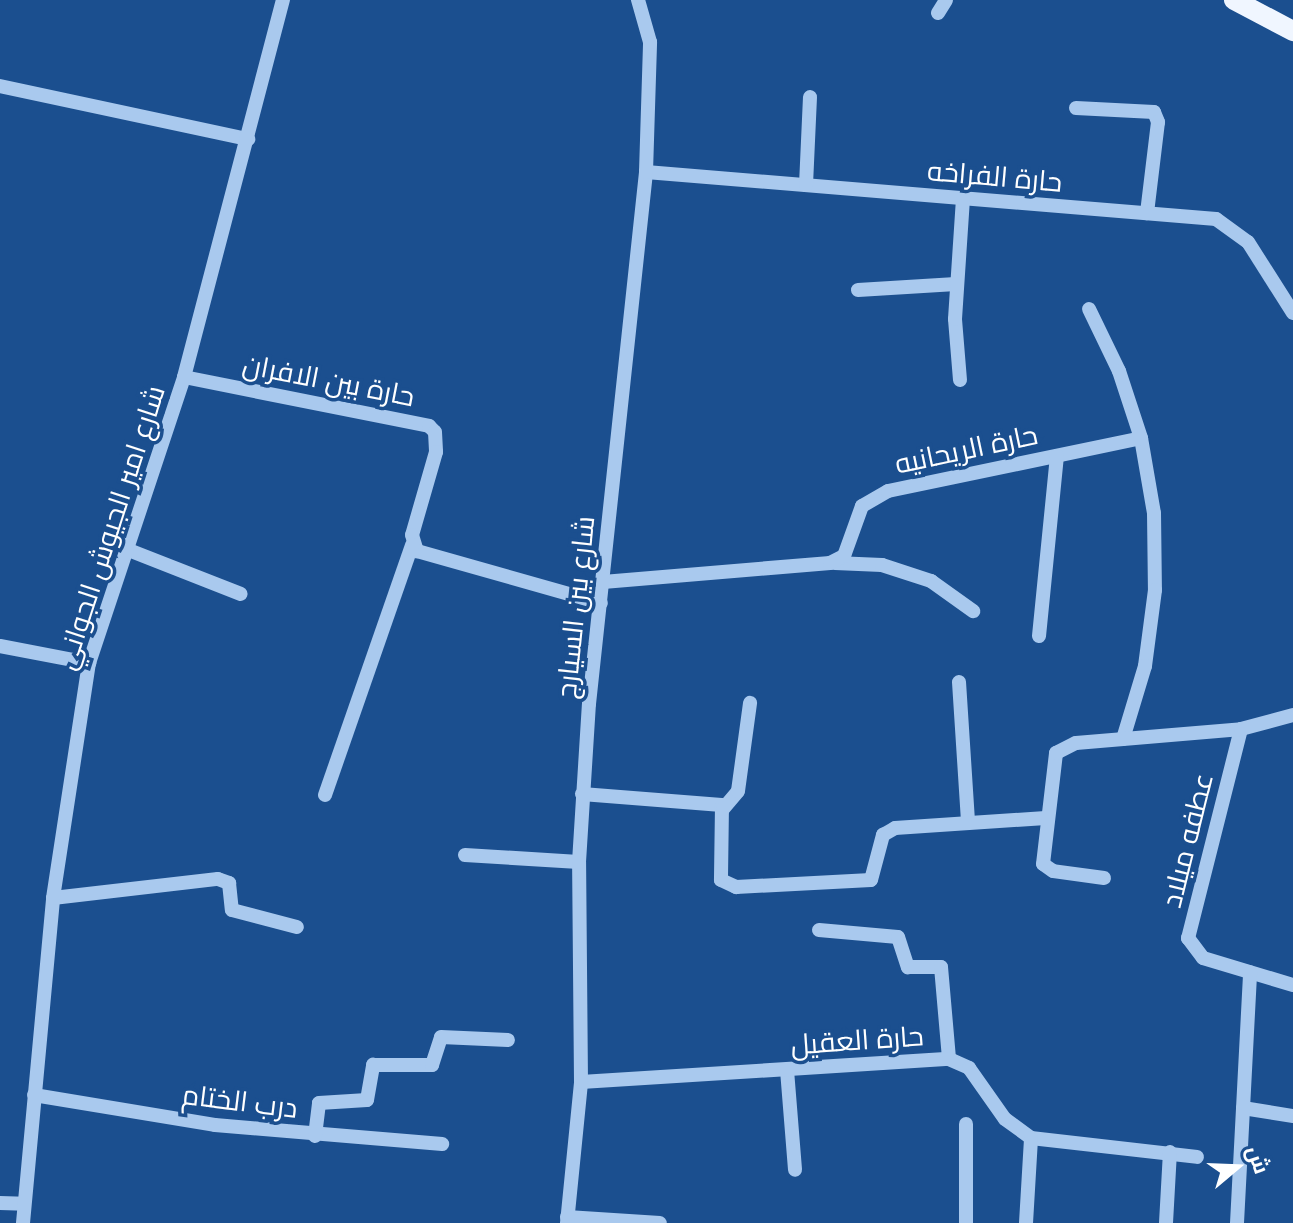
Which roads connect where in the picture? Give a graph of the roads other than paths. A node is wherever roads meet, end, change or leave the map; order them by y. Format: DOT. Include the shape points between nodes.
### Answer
graph roads {
  1 [pos="283,0"];
  2 [pos="638,0"];
  3 [pos="946,0"];
  4 [pos="1234,0"];
  5 [pos="938,13"];
  6 [pos="1293,31"];
  7 [pos="0,86"];
  8 [pos="810,97"];
  9 [pos="1076,108"];
  10 [pos="248,139"];
  11 [pos="646,172"];
  12 [pos="806,185"];
  13 [pos="963,198"];
  14 [pos="1147,213"];
  15 [pos="956,284"];
  16 [pos="858,290"];
  17 [pos="1089,309"];
  18 [pos="1293,313"];
  19 [pos="184,377"];
  20 [pos="960,380"];
  21 [pos="1141,438"];
  22 [pos="1057,456"];
  23 [pos="412,545"];
  24 [pos="126,549"];
  25 [pos="830,563"];
  26 [pos="603,582"];
  27 [pos="241,594"];
  28 [pos="601,603"];
  29 [pos="973,611"];
  30 [pos="1039,636"];
  31 [pos="0,646"];
  32 [pos="89,663"];
  33 [pos="959,682"];
  34 [pos="750,703"];
  35 [pos="1293,715"];
  36 [pos="1241,729"];
  37 [pos="1123,739"];
  38 [pos="582,794"];
  39 [pos="325,795"];
  40 [pos="723,809"];
  41 [pos="1046,818"];
  42 [pos="968,823"];
  43 [pos="465,855"];
  44 [pos="579,862"];
  45 [pos="1104,878"];
  46 [pos="53,898"];
  47 [pos="297,927"];
  48 [pos="819,930"];
  49 [pos="1250,972"];
  50 [pos="1293,985"];
  51 [pos="508,1040"];
  52 [pos="949,1059"];
  53 [pos="787,1070"];
  54 [pos="581,1082"];
  55 [pos="34,1095"];
  56 [pos="1243,1108"];
  57 [pos="1293,1116"];
  58 [pos="966,1124"];
  59 [pos="315,1136"];
  60 [pos="1031,1138"];
  61 [pos="442,1144"];
  62 [pos="1170,1152"];
  63 [pos="1197,1157"];
  64 [pos="795,1170"];
  65 [pos="0,1203"];
  66 [pos="24,1204"];
  67 [pos="567,1220"];
  68 [pos="23,1223"];
  69 [pos="660,1223"];
  70 [pos="966,1223"];
  71 [pos="1026,1223"];
  72 [pos="1166,1223"];
  73 [pos="1237,1223"];
  1 -- 10 [label="street, شارع امير الجيوش الجواني"];
  2 -- 11 [label="street, شارع بين السيارج" via="650,42"];
  3 -- 5 [label="street"];
  4 -- 6 [label="main road"];
  7 -- 10 [label="street"];
  8 -- 12 [label="street"];
  9 -- 14 [label="street" via="1154,112 1158,122"];
  10 -- 19 [label="street, شارع امير الجيوش الجواني"];
  11 -- 12 [label="street, حارة الفراخه"];
  11 -- 26 [label="street, شارع بين السيارج"];
  12 -- 13 [label="street, حارة الفراخه"];
  13 -- 14 [label="street, حارة الفراخه"];
  13 -- 15 [label="street"];
  14 -- 18 [label="street, حارة الفراخه" via="1216,219 1238,230"];
  15 -- 16 [label="street"];
  15 -- 20 [label="street"];
  17 -- 21 [label="street" via="1119,371"];
  19 -- 23 [label="street, حارة بين الافران" via="429,426 436,452"];
  19 -- 24 [label="street, شارع امير الجيوش الجواني"];
  21 -- 22 [label="street, حارة الريحانيه"];
  21 -- 37 [label="street" via="1154,513 1155,590 1145,666"];
  22 -- 25 [label="street, حارة الريحانيه" via="873,497 862,506 844,556"];
  22 -- 30 [label="street"];
  23 -- 28 [label="street" via="417,551"];
  23 -- 39 [label="street"];
  24 -- 27 [label="street"];
  24 -- 32 [label="street, شارع امير الجيوش الجواني"];
  25 -- 26 [label="street"];
  25 -- 29 [label="street" via="882,565 931,581"];
  26 -- 28 [label="street, شارع بين السيارج"];
  28 -- 38 [label="street, شارع بين السيارج"];
  31 -- 32 [label="street"];
  32 -- 46 [label="street, شارع امير الجيوش الجواني"];
  33 -- 42 [label="street"];
  34 -- 40 [label="street" via="738,791"];
  35 -- 36 [label="street"];
  36 -- 37 [label="street"];
  36 -- 49 [label="street, عطفه ميلاد" via="1188,938 1203,958"];
  37 -- 41 [label="street" via="1076,743 1056,753"];
  38 -- 40 [label="street" via="716,803"];
  38 -- 44 [label="street, شارع بين السيارج"];
  40 -- 42 [label="street" via="721,880 736,887 871,880 887,831"];
  41 -- 42 [label="street"];
  41 -- 45 [label="street" via="1047,869"];
  43 -- 44 [label="street"];
  44 -- 54 [label="street, شارع بين السيارج"];
  46 -- 47 [label="street" via="218,879 229,883 232,910"];
  46 -- 55 [label="street, شارع امير الجيوش الجواني"];
  48 -- 52 [label="street" via="898,937 908,967 941,967"];
  49 -- 50 [label="street, عطفه ميلاد"];
  49 -- 56 [label="street"];
  51 -- 59 [label="street" via="441,1037 432,1065 373,1065 367,1100 319,1103"];
  52 -- 53 [label="street, حارة العقيل"];
  52 -- 60 [label="street, حارة العقيل" via="969,1068 1005,1119"];
  53 -- 54 [label="street, حارة العقيل"];
  53 -- 64 [label="street"];
  54 -- 67 [label="street, شارع بين السيارج"];
  55 -- 59 [label="street, درب الختام"];
  55 -- 66 [label="street, شارع امير الجيوش الجواني"];
  56 -- 57 [label="street"];
  56 -- 73 [label="street"];
  58 -- 70 [label="street"];
  59 -- 61 [label="street, درب الختام"];
  60 -- 62 [label="street"];
  60 -- 71 [label="street"];
  62 -- 63 [label="street"];
  62 -- 72 [label="street"];
  65 -- 66 [label="street"];
  66 -- 68 [label="street, شارع امير الجيوش الجواني"];
  67 -- 69 [label="street"];
}
